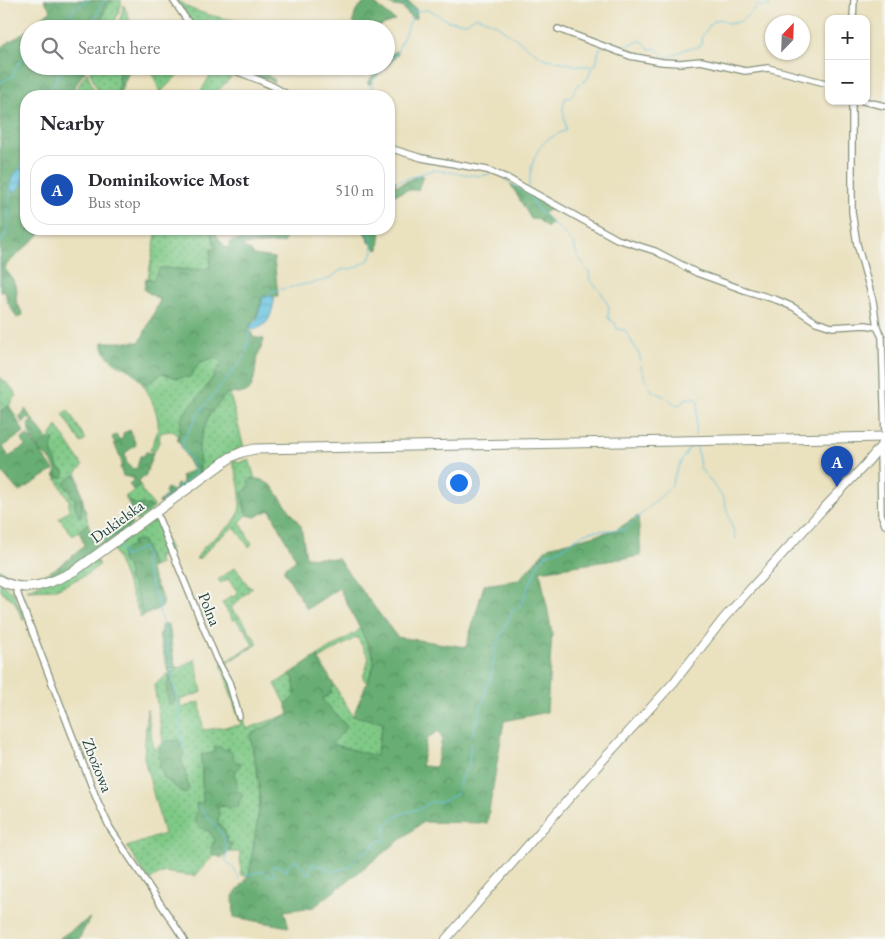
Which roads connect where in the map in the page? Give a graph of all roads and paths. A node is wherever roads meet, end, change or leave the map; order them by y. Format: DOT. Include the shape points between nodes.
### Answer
graph roads {
  1 [pos="174,0"];
  2 [pos="854,0"];
  3 [pos="853,15"];
  4 [pos="187,20"];
  5 [pos="558,29"];
  6 [pos="243,75"];
  7 [pos="825,83"];
  8 [pos="278,90"];
  9 [pos="870,103"];
  10 [pos="852,105"];
  11 [pos="885,106"];
  12 [pos="395,150"];
  13 [pos="877,327"];
  14 [pos="883,337"];
  15 [pos="885,437"];
  16 [pos="880,448"];
  17 [pos="156,512"];
  18 [pos="885,525"];
  19 [pos="0,580"];
  20 [pos="15,587"];
  21 [pos="239,716"];
  22 [pos="184,939"];
  23 [pos="446,939"];
  1 -- 4 [label="street"];
  2 -- 3 [label="street"];
  5 -- 7 [label="street" via="630,56 654,61 680,63 701,60 744,71 768,68"];
  6 -- 8 [label="street"];
  9 -- 11 [label="street"];
  10 -- 13 [label="street" via="852,212"];
  12 -- 13 [label="street" via="488,170 617,239 655,251 697,273 777,300 816,322 832,327"];
  13 -- 14 [label="street"];
  14 -- 15 [label="street"];
  15 -- 16 [label="street"];
  15 -- 17 [label="main road, Dukielska" via="271,449 242,452 230,457"];
  16 -- 18 [label="street" via="881,514"];
  16 -- 23 [label="street" via="724,618 674,682"];
  17 -- 20 [label="main road, Dukielska" via="76,570 33,586"];
  17 -- 21 [label="street, Polna" via="229,682"];
  19 -- 20 [label="main road"];
  20 -- 22 [label="street, Zbożowa" via="110,828"];
}
